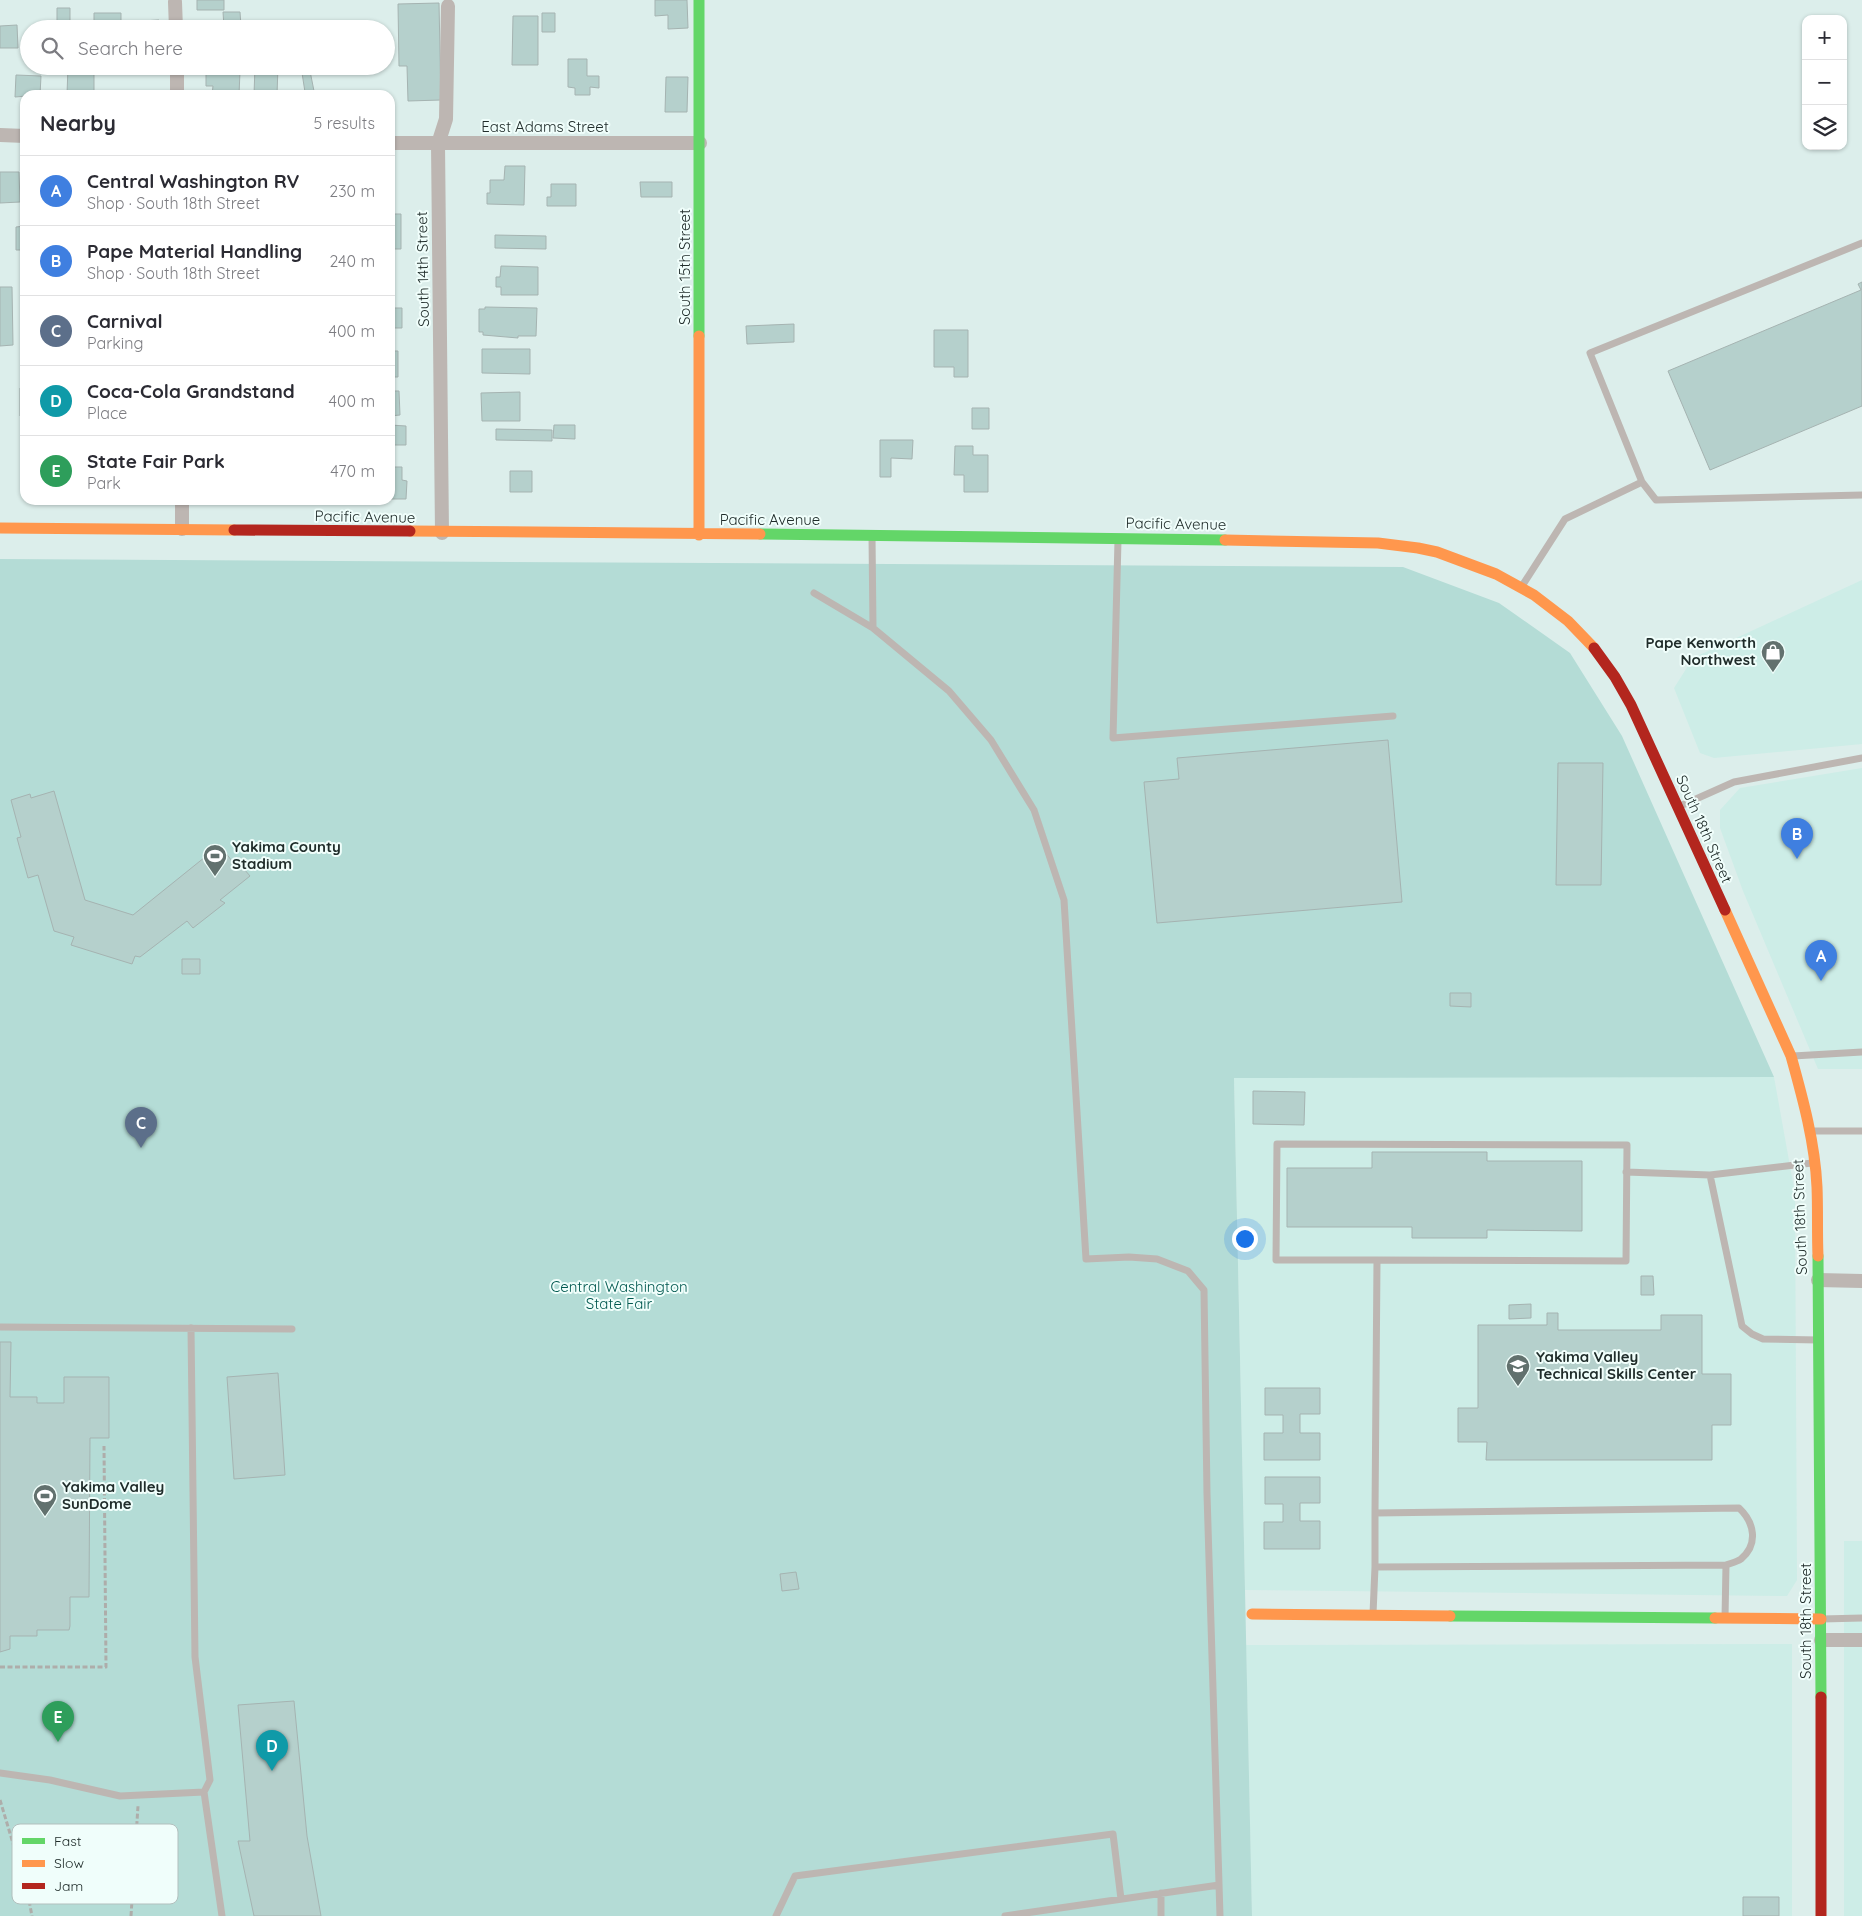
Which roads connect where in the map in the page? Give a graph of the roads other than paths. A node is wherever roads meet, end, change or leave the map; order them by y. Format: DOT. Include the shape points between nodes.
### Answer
graph roads {
  1 [pos="699,0"];
  2 [pos="175,2"];
  3 [pos="448,6"];
  4 [pos="176,20"];
  5 [pos="176,75"];
  6 [pos="177,90"];
  7 [pos="0,135"];
  8 [pos="20,136"];
  9 [pos="395,143"];
  10 [pos="700,143"];
  11 [pos="438,144"];
  12 [pos="1862,243"];
  13 [pos="1642,482"];
  14 [pos="1862,495"];
  15 [pos="182,505"];
  16 [pos="0,528"];
  17 [pos="182,529"];
  18 [pos="442,533"];
  19 [pos="699,535"];
  20 [pos="872,536"];
  21 [pos="1118,537"];
  22 [pos="1526,591"];
  23 [pos="814,593"];
  24 [pos="873,628"];
  25 [pos="1393,716"];
  26 [pos="1862,758"];
  27 [pos="1678,808"];
  28 [pos="1862,1052"];
  29 [pos="1791,1056"];
  30 [pos="1809,1131"];
  31 [pos="1862,1131"];
  32 [pos="1814,1163"];
  33 [pos="1626,1172"];
  34 [pos="1710,1175"];
  35 [pos="1377,1260"];
  36 [pos="1818,1280"];
  37 [pos="1862,1281"];
  38 [pos="0,1327"];
  39 [pos="191,1328"];
  40 [pos="292,1329"];
  41 [pos="1818,1340"];
  42 [pos="1375,1512"];
  43 [pos="1726,1565"];
  44 [pos="1375,1566"];
  45 [pos="1252,1614"];
  46 [pos="1373,1615"];
  47 [pos="1725,1618"];
  48 [pos="1862,1618"];
  49 [pos="1822,1619"];
  50 [pos="1822,1640"];
  51 [pos="1862,1640"];
  52 [pos="0,1773"];
  53 [pos="204,1792"];
  54 [pos="1219,1885"];
  55 [pos="1161,1894"];
  56 [pos="1121,1899"];
  57 [pos="1043,1913"];
  58 [pos="222,1916"];
  59 [pos="776,1916"];
  60 [pos="1005,1916"];
  61 [pos="1161,1916"];
  62 [pos="1220,1916"];
  63 [pos="1821,1916"];
  1 -- 10 [label="street, South 15th Street"];
  2 -- 4 [label="street"];
  3 -- 11 [label="street, South 14th Street" via="446,119"];
  5 -- 6 [label="street"];
  7 -- 8 [label="street"];
  9 -- 11 [label="street, East Adams Street"];
  10 -- 11 [label="street, East Adams Street"];
  10 -- 19 [label="street, South 15th Street"];
  11 -- 18 [label="street, South 14th Street"];
  12 -- 13 [label="lane" via="1590,353"];
  13 -- 14 [label="lane" via="1656,500"];
  13 -- 22 [label="lane" via="1565,519"];
  15 -- 17 [label="street"];
  16 -- 17 [label="street, Pacific Avenue"];
  17 -- 18 [label="street, Pacific Avenue"];
  18 -- 19 [label="street, Pacific Avenue"];
  19 -- 20 [label="street, Pacific Avenue"];
  20 -- 21 [label="street, Pacific Avenue"];
  20 -- 24 [label="lane"];
  21 -- 22 [label="street, Pacific Avenue" via="1408,546 1463,560"];
  21 -- 25 [label="lane" via="1113,738"];
  22 -- 27 [label="street, South 18th Street" via="1582,635 1617,679"];
  23 -- 24 [label="lane"];
  24 -- 54 [label="lane" via="949,691 991,740 1034,810 1064,900 1086,1260 1157,1259 1188,1271 1204,1290"];
  26 -- 27 [label="lane" via="1734,782"];
  27 -- 29 [label="street, South 18th Street"];
  28 -- 29 [label="lane"];
  29 -- 30 [label="street, South 18th Street"];
  30 -- 31 [label="lane"];
  30 -- 32 [label="street, South 18th Street"];
  32 -- 34 [label="lane"];
  32 -- 36 [label="street, South 18th Street"];
  33 -- 34 [label="lane"];
  33 -- 35 [label="lane" via="1626,1261"];
  33 -- 35 [label="lane" via="1627,1145 1277,1144 1276,1260"];
  34 -- 41 [label="lane" via="1742,1326 1763,1339"];
  35 -- 42 [label="lane"];
  36 -- 37 [label="street"];
  36 -- 41 [label="street, South 18th Street"];
  38 -- 39 [label="lane"];
  39 -- 40 [label="lane"];
  39 -- 53 [label="lane" via="195,1657 210,1780"];
  41 -- 49 [label="street, South 18th Street"];
  42 -- 43 [label="lane" via="1739,1508 1751,1521 1750,1548 1740,1560"];
  42 -- 44 [label="lane"];
  43 -- 44 [label="lane"];
  43 -- 47 [label="lane"];
  44 -- 46 [label="lane"];
  45 -- 46 [label="street"];
  46 -- 47 [label="street"];
  47 -- 49 [label="street"];
  48 -- 49 [label="lane"];
  49 -- 50 [label="street, South 18th Street"];
  50 -- 51 [label="street"];
  50 -- 63 [label="street, South 18th Street"];
  52 -- 53 [label="lane" via="50,1780 120,1796"];
  53 -- 58 [label="lane"];
  54 -- 55 [label="lane"];
  54 -- 62 [label="lane"];
  55 -- 56 [label="lane"];
  55 -- 61 [label="lane"];
  56 -- 57 [label="lane"];
  56 -- 59 [label="lane" via="1113,1834 795,1876"];
  57 -- 60 [label="lane"];
}
